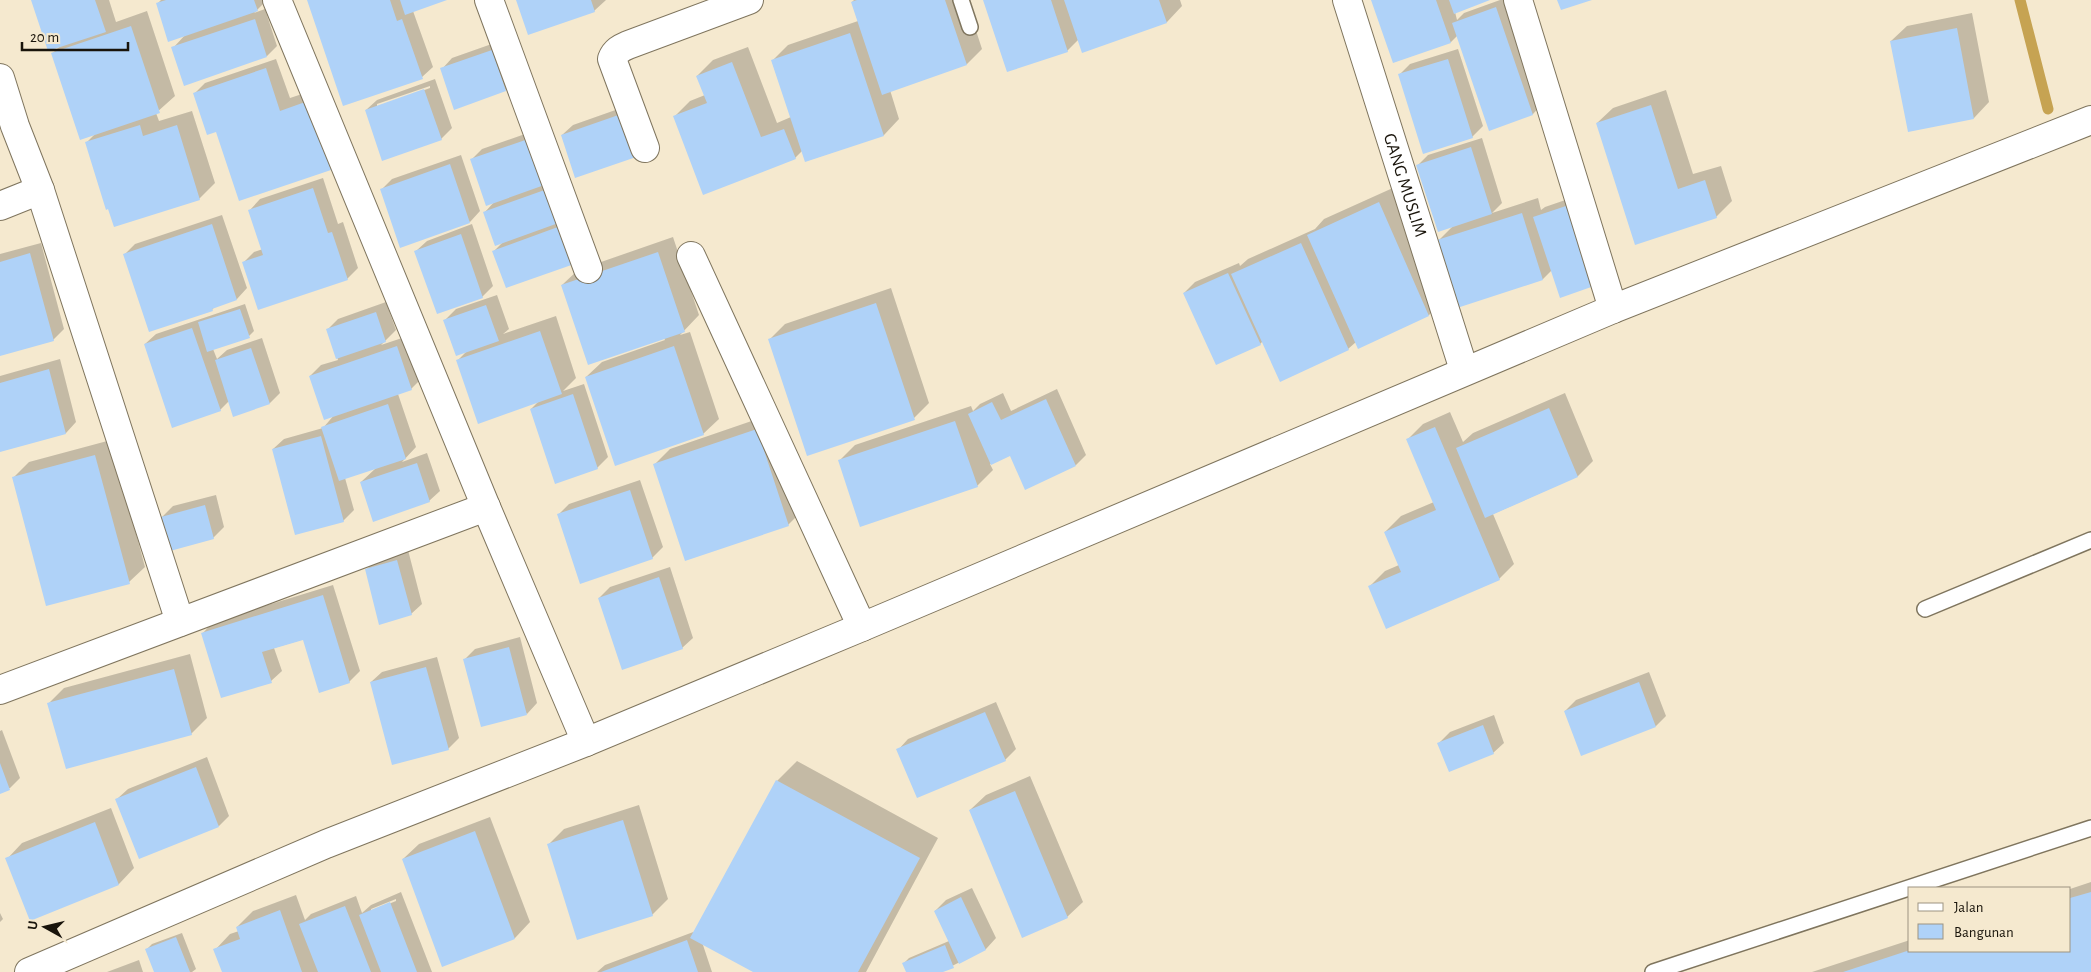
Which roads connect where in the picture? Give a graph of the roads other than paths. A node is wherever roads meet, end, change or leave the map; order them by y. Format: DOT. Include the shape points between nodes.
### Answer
graph roads {
  1 [pos="276,0"];
  2 [pos="489,0"];
  3 [pos="748,0"];
  4 [pos="961,0"];
  5 [pos="1347,0"];
  6 [pos="1518,0"];
  7 [pos="970,27"];
  8 [pos="0,78"];
  9 [pos="2091,120"];
  10 [pos="645,148"];
  11 [pos="40,190"];
  12 [pos="0,206"];
  13 [pos="691,256"];
  14 [pos="588,269"];
  15 [pos="1613,309"];
  16 [pos="1464,370"];
  17 [pos="486,507"];
  18 [pos="2091,540"];
  19 [pos="1925,609"];
  20 [pos="180,622"];
  21 [pos="862,627"];
  22 [pos="0,690"];
  23 [pos="586,742"];
  24 [pos="2091,828"];
  25 [pos="1912,887"];
  26 [pos="1908,888"];
  27 [pos="29,972"];
  28 [pos="1653,972"];
  1 -- 17 [label="street"];
  2 -- 14 [label="street"];
  3 -- 10 [label="street" via="628,45 614,54 612,59"];
  4 -- 7 [label="lane"];
  5 -- 16 [label="street, GANG MUSLIM"];
  6 -- 15 [label="street"];
  8 -- 11 [label="street"];
  9 -- 15 [label="street"];
  11 -- 12 [label="street"];
  11 -- 20 [label="street"];
  13 -- 21 [label="street"];
  15 -- 16 [label="street"];
  16 -- 21 [label="street"];
  17 -- 20 [label="street"];
  17 -- 23 [label="street"];
  18 -- 19 [label="lane"];
  20 -- 22 [label="street"];
  21 -- 23 [label="street"];
  23 -- 27 [label="street" via="326,844"];
  24 -- 25 [label="lane"];
  26 -- 28 [label="lane"];
}
